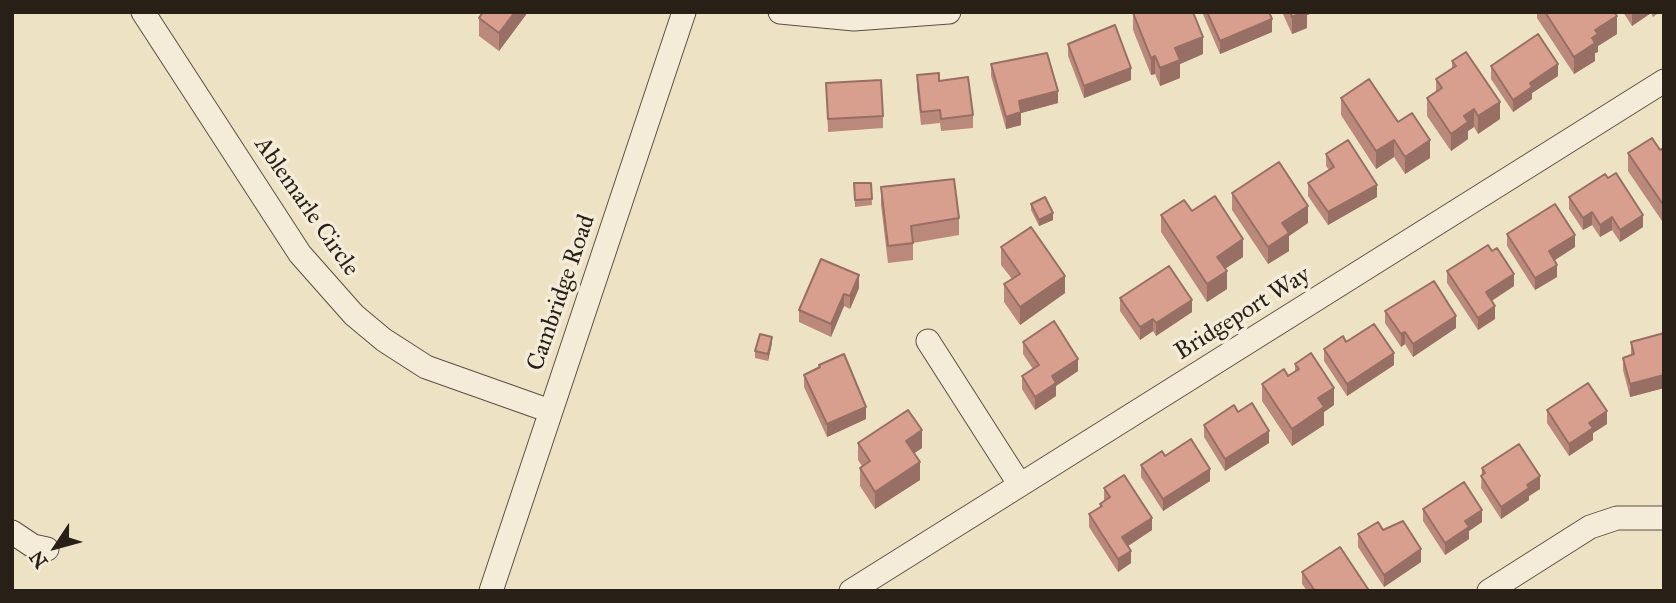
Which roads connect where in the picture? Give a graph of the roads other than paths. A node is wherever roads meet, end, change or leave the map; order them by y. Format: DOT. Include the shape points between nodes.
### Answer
graph roads {
  1 [pos="143,12"];
  2 [pos="684,12"];
  3 [pos="780,12"];
  4 [pos="950,12"];
  5 [pos="1664,81"];
  6 [pos="928,341"];
  7 [pos="550,411"];
  8 [pos="1020,485"];
  9 [pos="1664,518"];
  10 [pos="12,532"];
  11 [pos="47,549"];
  12 [pos="491,591"];
  13 [pos="851,591"];
  14 [pos="1489,591"];
  1 -- 7 [label="street, Ablemarle Circle" via="300,254 354,315 426,367"];
  2 -- 7 [label="street, Cambridge Road"];
  3 -- 4 [label="street" via="854,19"];
  5 -- 8 [label="street, Bridgeport Way"];
  6 -- 8 [label="street"];
  7 -- 12 [label="street, Cambridge Road"];
  8 -- 13 [label="street, Bridgeport Way"];
  9 -- 14 [label="street" via="1617,518 1590,527"];
  10 -- 11 [label="street"];
}
